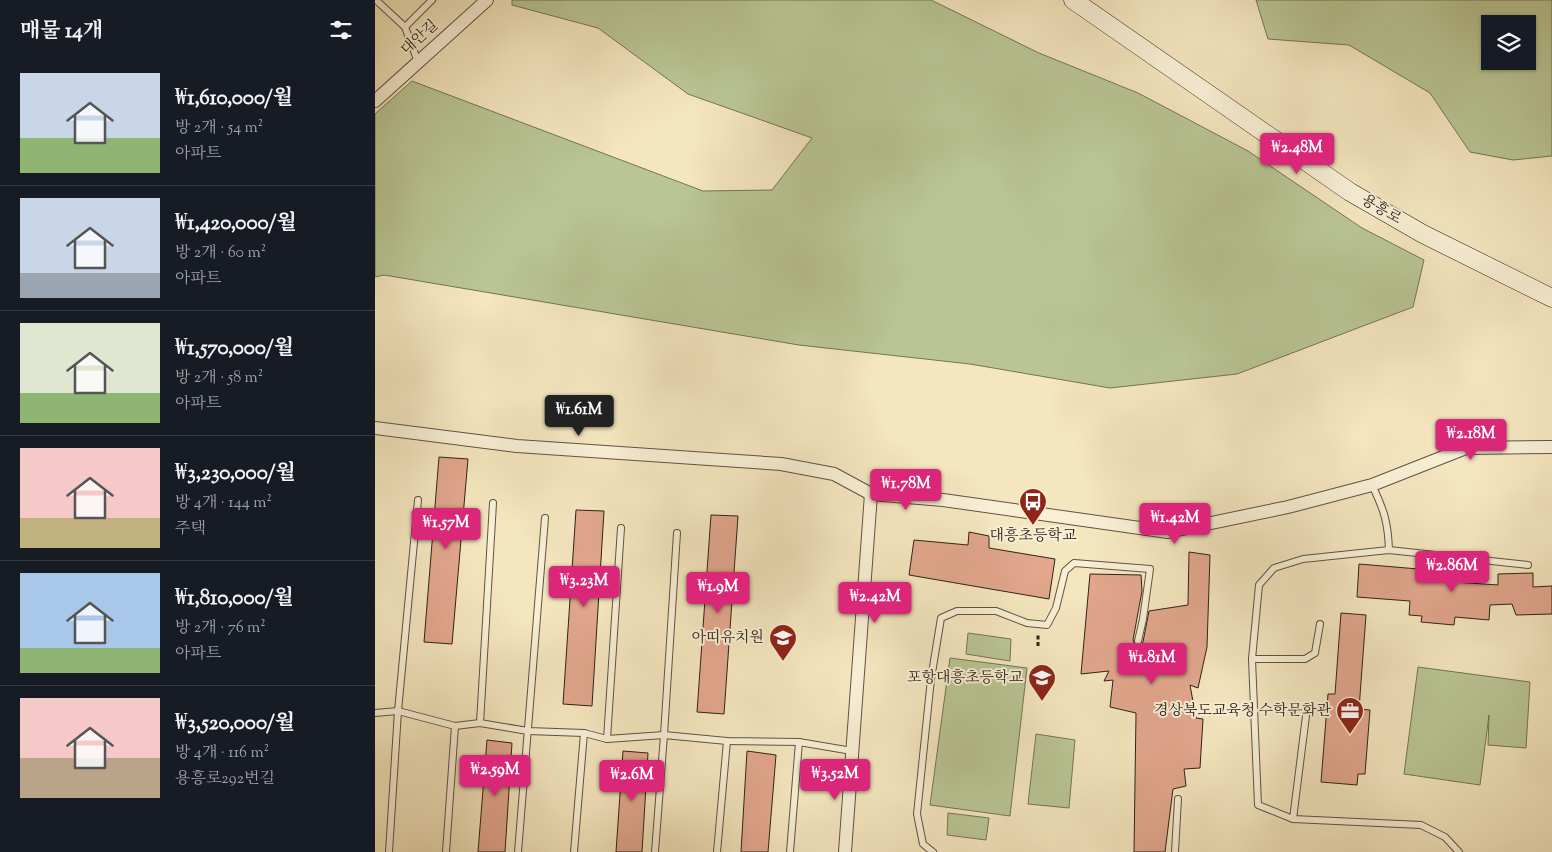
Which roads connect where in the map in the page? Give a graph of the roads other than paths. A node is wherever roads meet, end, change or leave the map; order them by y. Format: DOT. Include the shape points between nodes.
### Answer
graph roads {
  1 [pos="376,0"];
  2 [pos="432,0"];
  3 [pos="487,0"];
  4 [pos="1073,0"];
  5 [pos="405,27"];
  6 [pos="418,62"];
  7 [pos="375,101"];
  8 [pos="1552,298"];
  9 [pos="375,428"];
  10 [pos="1549,449"];
  11 [pos="1373,485"];
  12 [pos="871,494"];
  13 [pos="418,500"];
  14 [pos="493,504"];
  15 [pos="545,518"];
  16 [pos="621,528"];
  17 [pos="677,533"];
  18 [pos="1389,550"];
  19 [pos="1528,565"];
  20 [pos="1321,624"];
  21 [pos="1137,641"];
  22 [pos="1252,659"];
  23 [pos="398,711"];
  24 [pos="375,713"];
  25 [pos="1306,716"];
  26 [pos="480,723"];
  27 [pos="455,726"];
  28 [pos="529,731"];
  29 [pos="584,733"];
  30 [pos="664,735"];
  31 [pos="607,739"];
  32 [pos="727,741"];
  33 [pos="799,742"];
  34 [pos="852,751"];
  35 [pos="1178,799"];
  36 [pos="1293,820"];
  37 [pos="389,852"];
  38 [pos="446,852"];
  39 [pos="518,852"];
  40 [pos="574,852"];
  41 [pos="655,852"];
  42 [pos="717,852"];
  43 [pos="790,852"];
  44 [pos="845,852"];
  45 [pos="933,852"];
  46 [pos="1175,852"];
  47 [pos="1459,852"];
  1 -- 5 [label="lane"];
  2 -- 5 [label="lane"];
  3 -- 6 [label="street, 대안길"];
  4 -- 8 [label="main road, 용흥로" via="1350,192 1423,234"];
  5 -- 6 [label="lane"];
  6 -- 7 [label="street, 대안길"];
  9 -- 12 [label="street" via="517,446 781,464 834,474"];
  10 -- 11 [label="street" via="1466,448"];
  11 -- 12 [label="street" via="1168,532 943,500"];
  11 -- 18 [label="lane" via="1384,510"];
  12 -- 34 [label="street"];
  13 -- 23 [label="lane"];
  14 -- 26 [label="lane"];
  15 -- 28 [label="lane"];
  16 -- 31 [label="lane"];
  17 -- 30 [label="lane"];
  18 -- 19 [label="lane"];
  18 -- 22 [label="lane" via="1303,559 1274,568 1259,585"];
  20 -- 22 [label="lane" via="1315,653 1305,659"];
  21 -- 45 [label="lane" via="1150,569 1074,563 1065,570 1056,608 1047,624 1027,623 996,612 957,610 941,618 917,814 923,844"];
  22 -- 36 [label="lane" via="1258,805"];
  23 -- 24 [label="lane"];
  23 -- 27 [label="lane"];
  23 -- 37 [label="lane"];
  25 -- 36 [label="lane"];
  26 -- 27 [label="lane"];
  26 -- 28 [label="lane"];
  27 -- 38 [label="lane"];
  28 -- 29 [label="lane"];
  28 -- 39 [label="lane"];
  29 -- 31 [label="lane"];
  29 -- 40 [label="lane"];
  30 -- 31 [label="lane"];
  30 -- 32 [label="lane"];
  30 -- 41 [label="lane"];
  32 -- 33 [label="lane"];
  32 -- 42 [label="lane"];
  33 -- 34 [label="lane"];
  33 -- 43 [label="lane"];
  34 -- 44 [label="street"];
  35 -- 46 [label="lane"];
  36 -- 47 [label="lane" via="1421,825 1445,836"];
}
